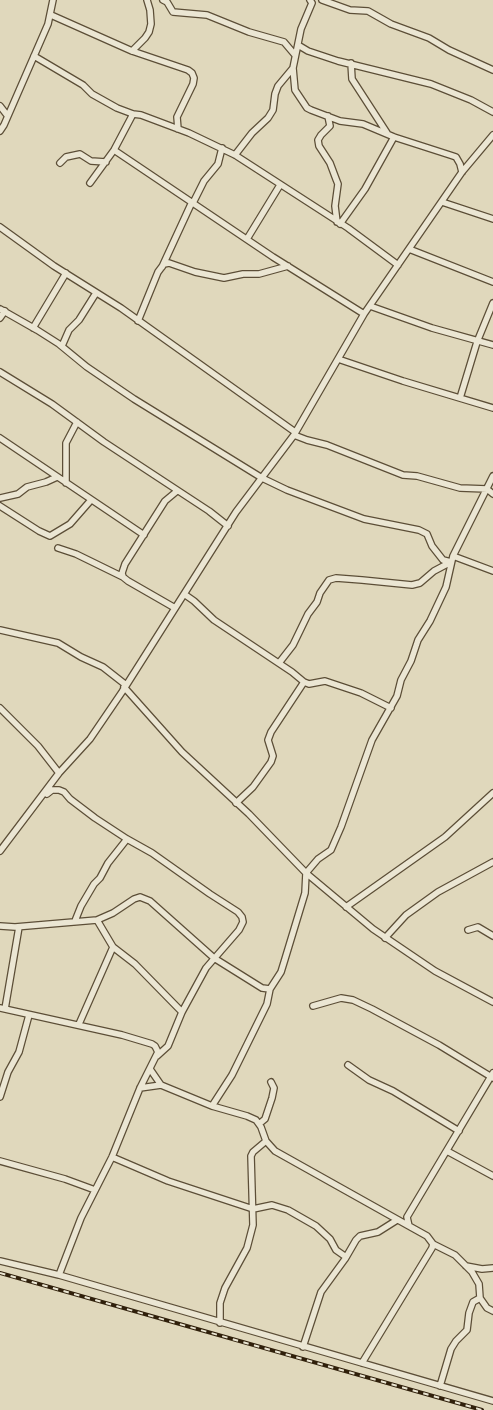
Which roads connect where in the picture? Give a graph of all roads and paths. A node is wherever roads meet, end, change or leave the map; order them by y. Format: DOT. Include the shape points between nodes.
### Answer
graph roads {
  1 [pos="53,0"];
  2 [pos="147,0"];
  3 [pos="163,0"];
  4 [pos="310,0"];
  5 [pos="322,0"];
  6 [pos="51,15"];
  7 [pos="298,45"];
  8 [pos="132,51"];
  9 [pos="295,55"];
  10 [pos="34,56"];
  11 [pos="350,63"];
  12 [pos="293,68"];
  13 [pos="493,70"];
  14 [pos="0,106"];
  15 [pos="493,112"];
  16 [pos="133,114"];
  17 [pos="7,115"];
  18 [pos="328,116"];
  19 [pos="178,129"];
  20 [pos="0,130"];
  21 [pos="493,135"];
  22 [pos="391,136"];
  23 [pos="222,148"];
  24 [pos="114,150"];
  25 [pos="235,155"];
  26 [pos="106,162"];
  27 [pos="60,163"];
  28 [pos="462,172"];
  29 [pos="90,183"];
  30 [pos="280,185"];
  31 [pos="442,202"];
  32 [pos="192,203"];
  33 [pos="493,219"];
  34 [pos="339,223"];
  35 [pos="0,227"];
  36 [pos="247,239"];
  37 [pos="409,249"];
  38 [pos="398,265"];
  39 [pos="288,266"];
  40 [pos="162,267"];
  41 [pos="66,273"];
  42 [pos="493,282"];
  43 [pos="96,293"];
  44 [pos="493,303"];
  45 [pos="370,306"];
  46 [pos="2,310"];
  47 [pos="364,314"];
  48 [pos="0,318"];
  49 [pos="138,321"];
  50 [pos="33,328"];
  51 [pos="477,342"];
  52 [pos="62,346"];
  53 [pos="493,346"];
  54 [pos="338,359"];
  55 [pos="0,372"];
  56 [pos="460,398"];
  57 [pos="493,408"];
  58 [pos="76,422"];
  59 [pos="295,434"];
  60 [pos="0,438"];
  61 [pos="493,476"];
  62 [pos="58,477"];
  63 [pos="262,478"];
  64 [pos="66,482"];
  65 [pos="487,489"];
  66 [pos="177,491"];
  67 [pos="493,494"];
  68 [pos="0,498"];
  69 [pos="91,500"];
  70 [pos="0,506"];
  71 [pos="228,526"];
  72 [pos="144,535"];
  73 [pos="58,548"];
  74 [pos="452,559"];
  75 [pos="493,571"];
  76 [pos="123,577"];
  77 [pos="184,594"];
  78 [pos="175,608"];
  79 [pos="0,630"];
  80 [pos="279,664"];
  81 [pos="304,682"];
  82 [pos="125,686"];
  83 [pos="0,708"];
  84 [pos="391,708"];
  85 [pos="59,773"];
  86 [pos="43,796"];
  87 [pos="492,797"];
  88 [pos="236,803"];
  89 [pos="127,839"];
  90 [pos="0,851"];
  91 [pos="493,862"];
  92 [pos="306,873"];
  93 [pos="346,907"];
  94 [pos="97,920"];
  95 [pos="75,921"];
  96 [pos="0,926"];
  97 [pos="19,927"];
  98 [pos="468,930"];
  99 [pos="493,936"];
  100 [pos="385,938"];
  101 [pos="113,948"];
  102 [pos="214,958"];
  103 [pos="270,989"];
  104 [pos="493,1002"];
  105 [pos="313,1006"];
  106 [pos="2,1009"];
  107 [pos="182,1012"];
  108 [pos="29,1015"];
  109 [pos="79,1024"];
  110 [pos="157,1056"];
  111 [pos="348,1065"];
  112 [pos="150,1069"];
  113 [pos="492,1076"];
  114 [pos="272,1082"];
  115 [pos="161,1085"];
  116 [pos="140,1088"];
  117 [pos="0,1098"];
  118 [pos="212,1106"];
  119 [pos="259,1124"];
  120 [pos="459,1131"];
  121 [pos="266,1140"];
  122 [pos="447,1151"];
  123 [pos="112,1157"];
  124 [pos="0,1161"];
  125 [pos="493,1176"];
  126 [pos="95,1190"];
  127 [pos="253,1209"];
  128 [pos="397,1220"];
  129 [pos="409,1226"];
  130 [pos="432,1244"];
  131 [pos="346,1256"];
  132 [pos="0,1261"];
  133 [pos="466,1266"];
  134 [pos="493,1268"];
  135 [pos="59,1276"];
  136 [pos="480,1298"];
  137 [pos="493,1311"];
  138 [pos="220,1323"];
  139 [pos="303,1347"];
  140 [pos="362,1363"];
  141 [pos="440,1386"];
  142 [pos="493,1401"];
  1 -- 6 [label="street"];
  2 -- 8 [label="street" via="149,32"];
  3 -- 9 [label="street" via="173,12 207,15 284,42"];
  4 -- 7 [label="street" via="312,3 301,28"];
  5 -- 13 [label="street" via="350,10 368,11"];
  6 -- 8 [label="street"];
  6 -- 10 [label="street"];
  7 -- 9 [label="street"];
  7 -- 11 [label="street"];
  8 -- 19 [label="street" via="192,73 193,84 177,117"];
  9 -- 12 [label="street"];
  10 -- 16 [label="street" via="84,85 92,94"];
  10 -- 17 [label="street"];
  11 -- 15 [label="street" via="431,84"];
  11 -- 22 [label="street" via="352,79"];
  12 -- 18 [label="street" via="296,93 307,108"];
  12 -- 25 [label="street" via="278,86 268,118"];
  14 -- 17 [label="street"];
  16 -- 19 [label="street"];
  16 -- 24 [label="street"];
  17 -- 20 [label="street"];
  18 -- 22 [label="street" via="363,124"];
  18 -- 34 [label="street" via="330,126 318,140 318,146 330,163 338,184 335,206"];
  19 -- 23 [label="street"];
  21 -- 28 [label="street"];
  22 -- 28 [label="street" via="456,157"];
  22 -- 34 [label="street" via="365,189"];
  23 -- 25 [label="street"];
  23 -- 32 [label="street" via="218,164"];
  24 -- 26 [label="street"];
  24 -- 32 [label="street"];
  25 -- 30 [label="street"];
  26 -- 27 [label="street" via="91,161 80,154"];
  26 -- 29 [label="street"];
  28 -- 31 [label="street"];
  30 -- 34 [label="street"];
  30 -- 36 [label="street"];
  31 -- 33 [label="street"];
  31 -- 37 [label="street"];
  32 -- 36 [label="street"];
  32 -- 40 [label="street"];
  34 -- 38 [label="street"];
  35 -- 41 [label="street"];
  36 -- 39 [label="street"];
  37 -- 38 [label="street"];
  37 -- 42 [label="street"];
  38 -- 45 [label="street"];
  39 -- 40 [label="street" via="259,274 224,278 169,263"];
  39 -- 47 [label="street"];
  40 -- 49 [label="street"];
  41 -- 43 [label="street"];
  41 -- 50 [label="street"];
  43 -- 49 [label="street"];
  43 -- 52 [label="street" via="69,330"];
  44 -- 51 [label="street"];
  45 -- 47 [label="street"];
  45 -- 51 [label="street"];
  46 -- 48 [label="street"];
  46 -- 50 [label="street"];
  47 -- 54 [label="street"];
  49 -- 59 [label="street"];
  50 -- 52 [label="street"];
  51 -- 53 [label="street"];
  51 -- 56 [label="street"];
  52 -- 63 [label="street" via="134,399"];
  54 -- 56 [label="street"];
  54 -- 59 [label="street"];
  55 -- 58 [label="street"];
  56 -- 57 [label="street"];
  58 -- 64 [label="street" via="66,443"];
  58 -- 66 [label="street"];
  59 -- 63 [label="street"];
  59 -- 65 [label="street" via="403,475 460,488"];
  60 -- 62 [label="street"];
  61 -- 65 [label="street"];
  62 -- 64 [label="street"];
  62 -- 68 [label="street"];
  63 -- 71 [label="street"];
  63 -- 74 [label="street" via="364,519 419,530 428,534 432,546 443,560"];
  64 -- 69 [label="street"];
  65 -- 67 [label="street"];
  65 -- 74 [label="street"];
  66 -- 71 [label="street"];
  66 -- 72 [label="street" via="165,501"];
  69 -- 70 [label="street" via="70,524 50,536"];
  69 -- 72 [label="street"];
  71 -- 77 [label="street"];
  72 -- 76 [label="street" via="126,564"];
  73 -- 76 [label="street"];
  74 -- 75 [label="street"];
  74 -- 80 [label="street" via="420,583 412,585 329,580"];
  74 -- 84 [label="street" via="446,587 418,640"];
  76 -- 78 [label="street"];
  77 -- 78 [label="street"];
  77 -- 80 [label="street" via="214,620"];
  78 -- 82 [label="street"];
  79 -- 82 [label="street" via="58,643 103,667"];
  80 -- 81 [label="street"];
  81 -- 84 [label="street" via="325,681"];
  81 -- 88 [label="street" via="271,732 268,740 273,756 271,762 253,787"];
  82 -- 85 [label="street" via="90,739"];
  82 -- 88 [label="street" via="182,752"];
  83 -- 85 [label="street" via="38,746"];
  84 -- 92 [label="street" via="372,740 330,850"];
  85 -- 86 [label="street"];
  86 -- 89 [label="street" via="59,790"];
  86 -- 90 [label="street"];
  87 -- 93 [label="street" via="445,837"];
  88 -- 92 [label="street"];
  89 -- 95 [label="street" via="94,884"];
  89 -- 102 [label="street" via="242,917 240,930"];
  91 -- 100 [label="street" via="438,892 406,915"];
  92 -- 93 [label="street"];
  92 -- 103 [label="street" via="305,893 281,972"];
  93 -- 100 [label="street"];
  94 -- 95 [label="street"];
  94 -- 101 [label="street"];
  94 -- 102 [label="street" via="140,897 150,901"];
  95 -- 97 [label="street"];
  96 -- 97 [label="street"];
  97 -- 106 [label="street"];
  98 -- 99 [label="street" via="478,927"];
  100 -- 104 [label="street" via="435,971"];
  101 -- 107 [label="street" via="135,964"];
  101 -- 109 [label="street"];
  102 -- 103 [label="street" via="262,988"];
  102 -- 107 [label="street"];
  103 -- 118 [label="street" via="267,1004 232,1075"];
  105 -- 113 [label="street" via="340,998 353,1000"];
  106 -- 108 [label="street"];
  107 -- 110 [label="street" via="168,1046"];
  108 -- 109 [label="street"];
  108 -- 117 [label="street" via="19,1052 8,1072"];
  109 -- 110 [label="street" via="152,1044"];
  110 -- 112 [label="street"];
  111 -- 120 [label="street"];
  112 -- 115 [label="street"];
  112 -- 116 [label="street"];
  113 -- 120 [label="street"];
  114 -- 119 [label="street" via="272,1098 265,1118"];
  115 -- 116 [label="street"];
  115 -- 118 [label="street"];
  116 -- 123 [label="street"];
  118 -- 119 [label="street" via="247,1116"];
  119 -- 121 [label="street"];
  120 -- 122 [label="street"];
  121 -- 127 [label="street" via="251,1156"];
  121 -- 128 [label="street" via="275,1151"];
  122 -- 125 [label="street"];
  122 -- 129 [label="street" via="406,1217"];
  123 -- 126 [label="street"];
  123 -- 127 [label="street" via="168,1181"];
  124 -- 126 [label="street"];
  126 -- 135 [label="street"];
  127 -- 131 [label="street" via="272,1205 288,1210 316,1226 336,1250"];
  127 -- 138 [label="street" via="247,1248 220,1303"];
  128 -- 129 [label="street"];
  128 -- 131 [label="street" via="378,1232 360,1236"];
  129 -- 130 [label="street" via="428,1236"];
  130 -- 133 [label="street" via="455,1255"];
  130 -- 140 [label="street" via="429,1255"];
  131 -- 139 [label="street" via="321,1292"];
  132 -- 135 [label="street"];
  133 -- 134 [label="street"];
  133 -- 136 [label="street" via="479,1284"];
  135 -- 138 [label="street"];
  136 -- 137 [label="street" via="486,1308"];
  136 -- 141 [label="street" via="473,1302 467,1330 451,1349"];
  138 -- 139 [label="street"];
  139 -- 140 [label="street"];
  140 -- 141 [label="street"];
  141 -- 142 [label="street"];
}
